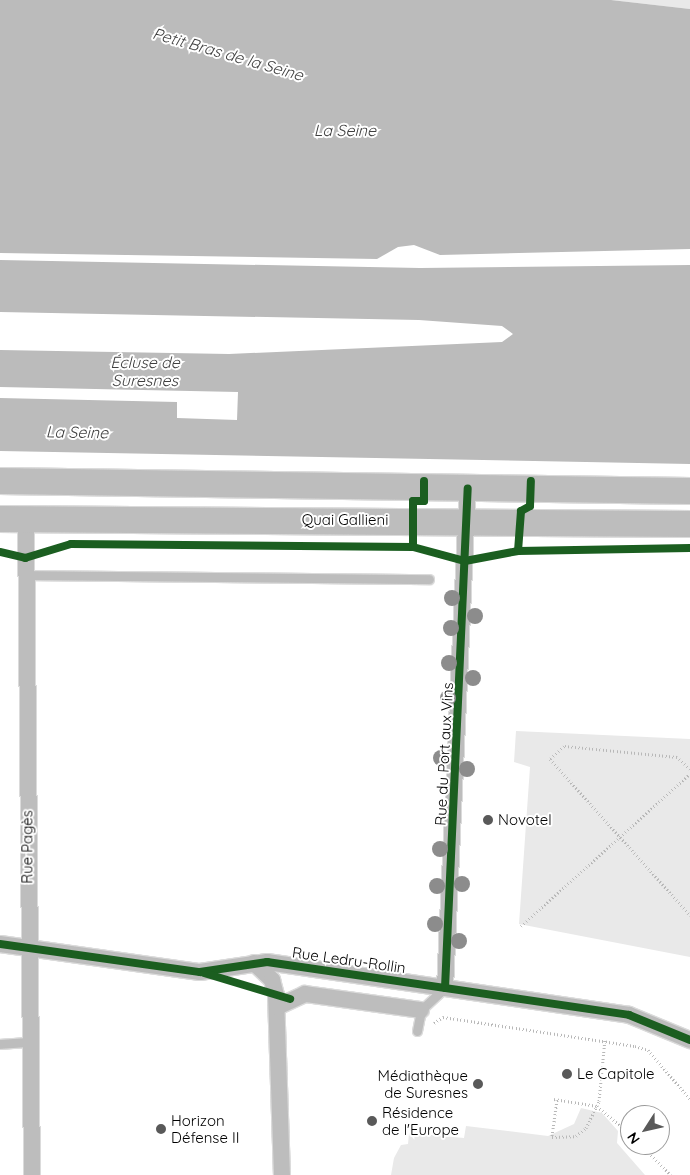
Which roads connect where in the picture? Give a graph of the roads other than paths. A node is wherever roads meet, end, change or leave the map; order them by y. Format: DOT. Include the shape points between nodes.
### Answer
graph roads {
  1 [pos="0,481"];
  2 [pos="468,489"];
  3 [pos="683,491"];
  4 [pos="0,519"];
  5 [pos="26,520"];
  6 [pos="466,521"];
  7 [pos="690,524"];
  8 [pos="26,575"];
  9 [pos="430,579"];
  10 [pos="0,944"];
  11 [pos="29,950"];
  12 [pos="254,963"];
  13 [pos="445,988"];
  14 [pos="277,1007"];
  15 [pos="421,1010"];
  16 [pos="417,1031"];
  17 [pos="690,1040"];
  18 [pos="30,1042"];
  19 [pos="0,1044"];
  20 [pos="32,1175"];
  21 [pos="282,1175"];
  1 -- 2 [label="main road"];
  2 -- 3 [label="main road"];
  2 -- 6 [label="street, Rue du Port aux Vins"];
  4 -- 5 [label="main road, Quai Gallieni"];
  5 -- 6 [label="main road, Quai Gallieni"];
  5 -- 8 [label="street, Rue Pagès"];
  6 -- 7 [label="main road, Quai Gallieni"];
  6 -- 13 [label="street, Rue du Port aux Vins"];
  8 -- 9 [label="lane"];
  8 -- 11 [label="street, Rue Pagès"];
  10 -- 11 [label="street, Rue Ledru-Rollin"];
  11 -- 12 [label="street, Rue Ledru-Rollin" via="200,972"];
  11 -- 18 [label="street, Rue Pagès"];
  12 -- 13 [label="street, Rue Ledru-Rollin"];
  12 -- 14 [label="street" via="272,980"];
  13 -- 15 [label="lane"];
  13 -- 17 [label="street, Rue Ledru-Rollin" via="629,1015"];
  14 -- 15 [label="street" via="305,994"];
  14 -- 21 [label="street"];
  15 -- 16 [label="lane"];
  18 -- 19 [label="lane"];
  18 -- 20 [label="street, Rue Pagès"];
}
